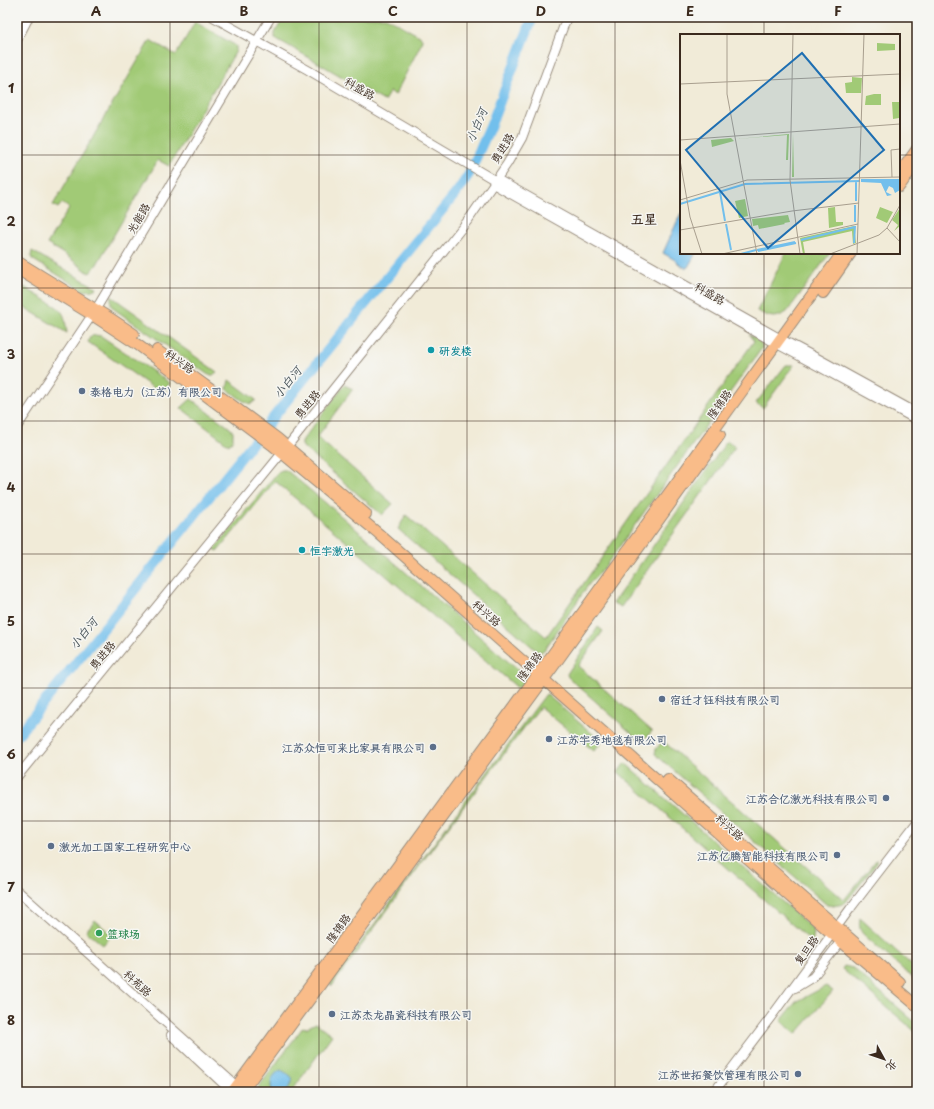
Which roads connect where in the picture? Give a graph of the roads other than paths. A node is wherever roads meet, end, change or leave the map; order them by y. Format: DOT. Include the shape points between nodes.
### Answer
graph roads {
  1 [pos="29,17"];
  2 [pos="213,17"];
  3 [pos="271,17"];
  4 [pos="567,17"];
  5 [pos="17,40"];
  6 [pos="257,42"];
  7 [pos="917,149"];
  8 [pos="917,162"];
  9 [pos="900,173"];
  10 [pos="495,181"];
  11 [pos="900,186"];
  12 [pos="841,254"];
  13 [pos="850,254"];
  14 [pos="17,261"];
  15 [pos="17,269"];
  16 [pos="94,312"];
  17 [pos="782,343"];
  18 [pos="917,414"];
  19 [pos="917,420"];
  20 [pos="17,427"];
  21 [pos="284,450"];
  22 [pos="543,674"];
  23 [pos="17,777"];
  24 [pos="917,822"];
  25 [pos="17,890"];
  26 [pos="17,897"];
  27 [pos="834,930"];
  28 [pos="843,938"];
  29 [pos="791,990"];
  30 [pos="917,998"];
  31 [pos="917,1006"];
  32 [pos="238,1091"];
  33 [pos="714,1092"];
  1 -- 5 [label="street"];
  2 -- 6 [label="street, 科盛路"];
  3 -- 6 [label="street, 光能路"];
  4 -- 10 [label="street, 勇进路" via="522,138"];
  6 -- 10 [label="street, 科盛路"];
  6 -- 16 [label="street, 光能路"];
  7 -- 9 [label="main road"];
  8 -- 11 [label="main road"];
  10 -- 17 [label="street, 科盛路"];
  10 -- 21 [label="street, 勇进路" via="469,219"];
  12 -- 17 [label="main road, 隆锦路"];
  13 -- 17 [label="main road, 隆锦路"];
  14 -- 16 [label="main road, 科兴路"];
  15 -- 16 [label="main road, 科兴路"];
  16 -- 20 [label="street, 光能路"];
  16 -- 21 [label="main road, 科兴路" via="252,424"];
  17 -- 18 [label="street, 科盛路" via="820,359"];
  17 -- 19 [label="street, 科盛路"];
  17 -- 22 [label="main road, 隆锦路"];
  21 -- 22 [label="main road, 科兴路"];
  21 -- 23 [label="street, 勇进路"];
  22 -- 27 [label="main road, 科兴路"];
  22 -- 32 [label="main road, 隆锦路"];
  24 -- 27 [label="street, 复旦路"];
  25 -- 32 [label="street, 科苑路"];
  26 -- 32 [label="street, 科苑路"];
  27 -- 28 [label="main road, 科兴路"];
  27 -- 29 [label="street, 复旦路"];
  28 -- 29 [label="street" via="813,977"];
  28 -- 30 [label="main road, 科兴路"];
  28 -- 31 [label="main road, 科兴路"];
  29 -- 33 [label="street, 复旦路"];
}
